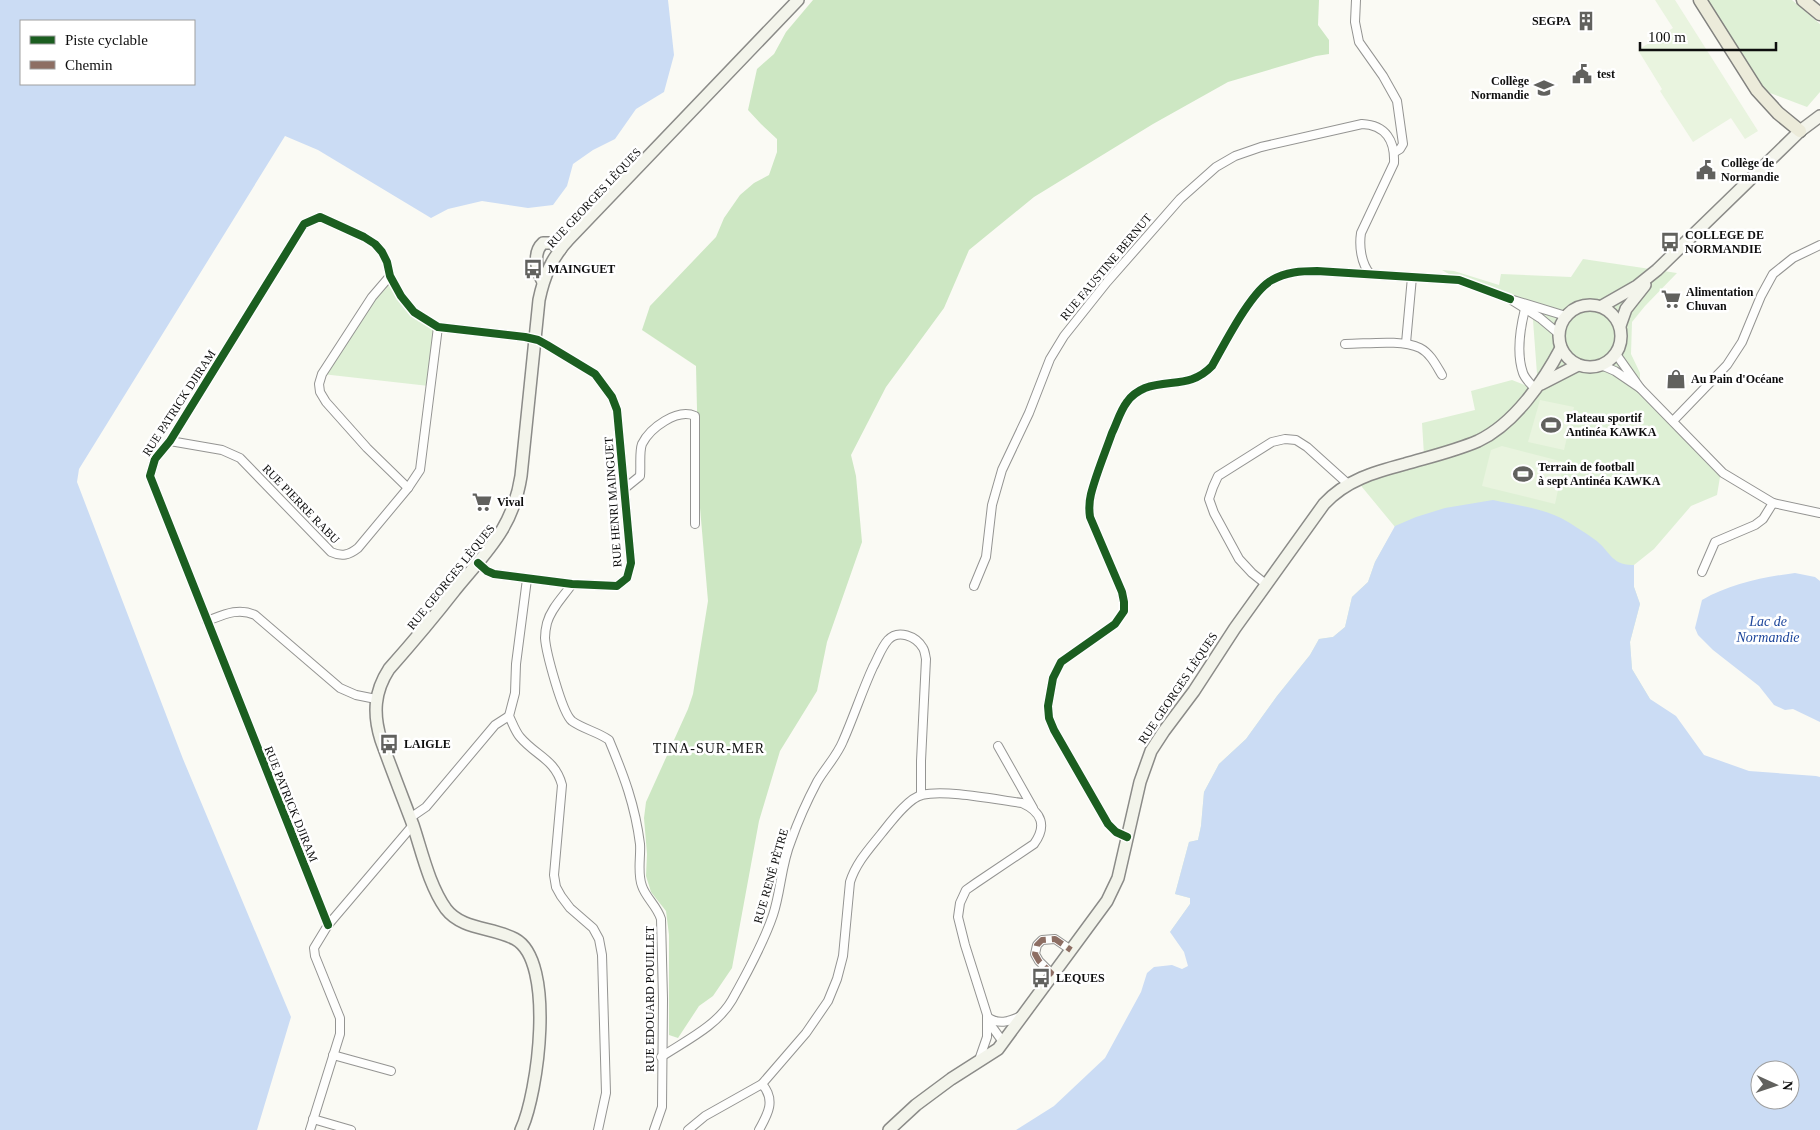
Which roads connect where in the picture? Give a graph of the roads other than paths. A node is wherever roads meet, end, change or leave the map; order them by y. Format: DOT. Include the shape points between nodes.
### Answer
graph roads {
  1 [pos="798,0"];
  2 [pos="1356,0"];
  3 [pos="1700,0"];
  4 [pos="1804,0"];
  5 [pos="1820,14"];
  6 [pos="1820,116"];
  7 [pos="1800,131"];
  8 [pos="1395,152"];
  9 [pos="1820,245"];
  10 [pos="560,250"];
  11 [pos="1657,270"];
  12 [pos="1370,274"];
  13 [pos="390,276"];
  14 [pos="1412,277"];
  15 [pos="542,282"];
  16 [pos="1510,300"];
  17 [pos="1602,306"];
  18 [pos="1525,309"];
  19 [pos="1566,316"];
  20 [pos="1620,326"];
  21 [pos="438,327"];
  22 [pos="1559,334"];
  23 [pos="534,339"];
  24 [pos="1406,343"];
  25 [pos="1346,344"];
  26 [pos="1561,348"];
  27 [pos="1616,354"];
  28 [pos="1578,365"];
  29 [pos="1601,366"];
  30 [pos="1442,375"];
  31 [pos="1536,388"];
  32 [pos="1640,388"];
  33 [pos="1674,421"];
  34 [pos="170,441"];
  35 [pos="1348,484"];
  36 [pos="408,488"];
  37 [pos="624,489"];
  38 [pos="1773,503"];
  39 [pos="1820,514"];
  40 [pos="695,524"];
  41 [pos="478,563"];
  42 [pos="1702,572"];
  43 [pos="527,579"];
  44 [pos="572,584"];
  45 [pos="1267,585"];
  46 [pos="974,586"];
  47 [pos="207,621"];
  48 [pos="376,700"];
  49 [pos="509,716"];
  50 [pos="998,746"];
  51 [pos="921,795"];
  52 [pos="1033,808"];
  53 [pos="411,821"];
  54 [pos="1127,837"];
  55 [pos="328,925"];
  56 [pos="1071,950"];
  57 [pos="1053,975"];
  58 [pos="1022,1016"];
  59 [pos="987,1017"];
  60 [pos="1003,1042"];
  61 [pos="333,1055"];
  62 [pos="662,1057"];
  63 [pos="978,1062"];
  64 [pos="391,1071"];
  65 [pos="762,1084"];
  66 [pos="314,1119"];
  67 [pos="310,1130"];
  68 [pos="350,1130"];
  69 [pos="521,1130"];
  70 [pos="598,1130"];
  71 [pos="654,1130"];
  72 [pos="688,1130"];
  73 [pos="758,1130"];
  74 [pos="889,1130"];
  1 -- 10 [label="main road, RUE GEORGES LÈQUES"];
  2 -- 8 [label="street" via="1355,22 1360,42 1397,101 1403,144"];
  3 -- 7 [label="main road" via="1757,90"];
  4 -- 5 [label="main road"];
  6 -- 7 [label="main road"];
  7 -- 11 [label="main road"];
  8 -- 12 [label="street" via="1390,174 1361,233 1360,245"];
  8 -- 46 [label="street, RUE FAUSTINE BERNUT" via="1388,136 1372,124 1305,136 1235,156 1216,167 1180,199 1106,282 1050,359 1029,414 1002,470 992,505 986,557"];
  9 -- 33 [label="street" via="1793,258 1773,274 1742,342 1727,365"];
  10 -- 15 [label="main road, RUE GEORGES LÈQUES"];
  10 -- 15 [label="main road" via="546,242 538,248 537,266"];
  11 -- 17 [label="main road"];
  11 -- 20 [label="main road" via="1626,309"];
  12 -- 14 [label="street"];
  12 -- 54 [label="street" via="1299,271 1270,281 1250,302 1204,375 1194,380 1145,388 1134,394 1121,411 1090,495 1089,506 1090,517 1122,592 1124,611 1115,624 1060,662 1053,678 1048,706 1054,730 1108,824"];
  13 -- 21 [label="street, RUE PATRICK DJIRAM" via="414,312"];
  13 -- 34 [label="street, RUE PATRICK DJIRAM" via="382,252 364,237 320,217 304,224"];
  13 -- 36 [label="street" via="372,297 322,374 319,384 326,402"];
  14 -- 16 [label="street" via="1459,280"];
  14 -- 24 [label="street"];
  15 -- 23 [label="main road, RUE GEORGES LÈQUES"];
  16 -- 18 [label="street"];
  16 -- 19 [label="street"];
  17 -- 19 [label="main road" via="1582,305"];
  17 -- 20 [label="main road" via="1613,314"];
  18 -- 22 [label="street"];
  18 -- 31 [label="street" via="1520,328 1520,355 1523,374"];
  19 -- 22 [label="main road"];
  20 -- 27 [label="main road" via="1622,336"];
  21 -- 23 [label="street, RUE PATRICK DJIRAM"];
  21 -- 36 [label="street, RUE PIERRE RABU" via="420,470"];
  22 -- 26 [label="main road"];
  23 -- 37 [label="street, RUE HENRI MAINGUET" via="595,374 612,397 617,410"];
  23 -- 41 [label="main road, RUE GEORGES LÈQUES" via="518,492 503,530"];
  24 -- 25 [label="street"];
  24 -- 30 [label="street" via="1421,348 1430,356"];
  26 -- 28 [label="main road"];
  26 -- 31 [label="main road, RUE GEORGES LÈQUES"];
  27 -- 29 [label="main road"];
  27 -- 32 [label="street"];
  28 -- 29 [label="main road"];
  28 -- 31 [label="main road, RUE GEORGES LÈQUES"];
  29 -- 32 [label="street" via="1616,371"];
  31 -- 35 [label="main road, RUE GEORGES LÈQUES" via="1508,421 1478,440 1377,471"];
  32 -- 33 [label="street"];
  33 -- 38 [label="street" via="1723,473"];
  34 -- 36 [label="street, RUE PIERRE RABU" via="222,450 240,458 330,552 337,555 358,548"];
  34 -- 47 [label="street, RUE PATRICK DJIRAM" via="155,459 150,476"];
  35 -- 45 [label="main road, RUE GEORGES LÈQUES" via="1324,504"];
  35 -- 45 [label="street" via="1306,447 1290,439 1272,442 1218,476 1209,499 1214,513 1239,559"];
  37 -- 40 [label="street" via="640,476 642,446 652,428 669,418 695,416"];
  37 -- 44 [label="street, RUE HENRI MAINGUET" via="631,563 627,578 618,586"];
  38 -- 39 [label="street"];
  38 -- 42 [label="street" via="1755,525 1715,542"];
  41 -- 43 [label="street, RUE HENRI MAINGUET" via="491,573"];
  41 -- 48 [label="main road, RUE GEORGES LÈQUES" via="389,669"];
  43 -- 44 [label="street, RUE HENRI MAINGUET"];
  43 -- 49 [label="street" via="515,693"];
  44 -- 62 [label="street, RUE EDOUARD POUILLET" via="554,608 545,637 565,713 571,721 609,740 634,807 642,887 661,919"];
  45 -- 54 [label="main road, RUE GEORGES LÈQUES" via="1152,751 1140,782"];
  47 -- 48 [label="street" via="242,610 255,615 340,688 356,696"];
  47 -- 55 [label="street, RUE PATRICK DJIRAM"];
  48 -- 53 [label="main road, RUE GEORGES LÈQUES" via="381,740"];
  49 -- 53 [label="street" via="495,725"];
  49 -- 70 [label="street" via="520,737 550,762 559,775 562,785 554,875 556,887 570,908 593,928 601,946 606,1093"];
  50 -- 52 [label="street"];
  51 -- 52 [label="street" via="940,793 976,797"];
  51 -- 62 [label="street, RUE RENÉ PÈTRE" via="926,659 923,648 906,634 889,639 881,651 843,742 804,808 790,843 767,930 731,1002 711,1023"];
  51 -- 65 [label="street" via="898,812 858,862 850,882 843,956 828,1001 806,1033"];
  52 -- 59 [label="street" via="1042,827 1034,844 966,890 960,902 960,928"];
  53 -- 55 [label="street"];
  53 -- 69 [label="main road, RUE GEORGES LÈQUES" via="427,868 446,909 458,920 515,939 526,947 532,960 539,1004 538,1061"];
  54 -- 56 [label="main road, RUE GEORGES LÈQUES" via="1108,901"];
  55 -- 61 [label="street" via="314,948 340,1018 340,1034"];
  56 -- 57 [label="main road, RUE GEORGES LÈQUES"];
  56 -- 57 [label="street" via="1054,939 1042,940 1036,945 1035,954"];
  57 -- 58 [label="main road, RUE GEORGES LÈQUES"];
  58 -- 59 [label="street" via="1004,1023"];
  58 -- 60 [label="main road, RUE GEORGES LÈQUES"];
  59 -- 60 [label="street"];
  59 -- 63 [label="street" via="986,1037"];
  60 -- 63 [label="main road, RUE GEORGES LÈQUES"];
  61 -- 64 [label="street"];
  61 -- 66 [label="street"];
  62 -- 71 [label="street, RUE EDOUARD POUILLET" via="662,1108"];
  63 -- 74 [label="main road, RUE GEORGES LÈQUES" via="916,1105"];
  65 -- 72 [label="street" via="705,1116"];
  65 -- 73 [label="street" via="767,1089 770,1107"];
  66 -- 67 [label="street"];
  66 -- 68 [label="street"];
}
